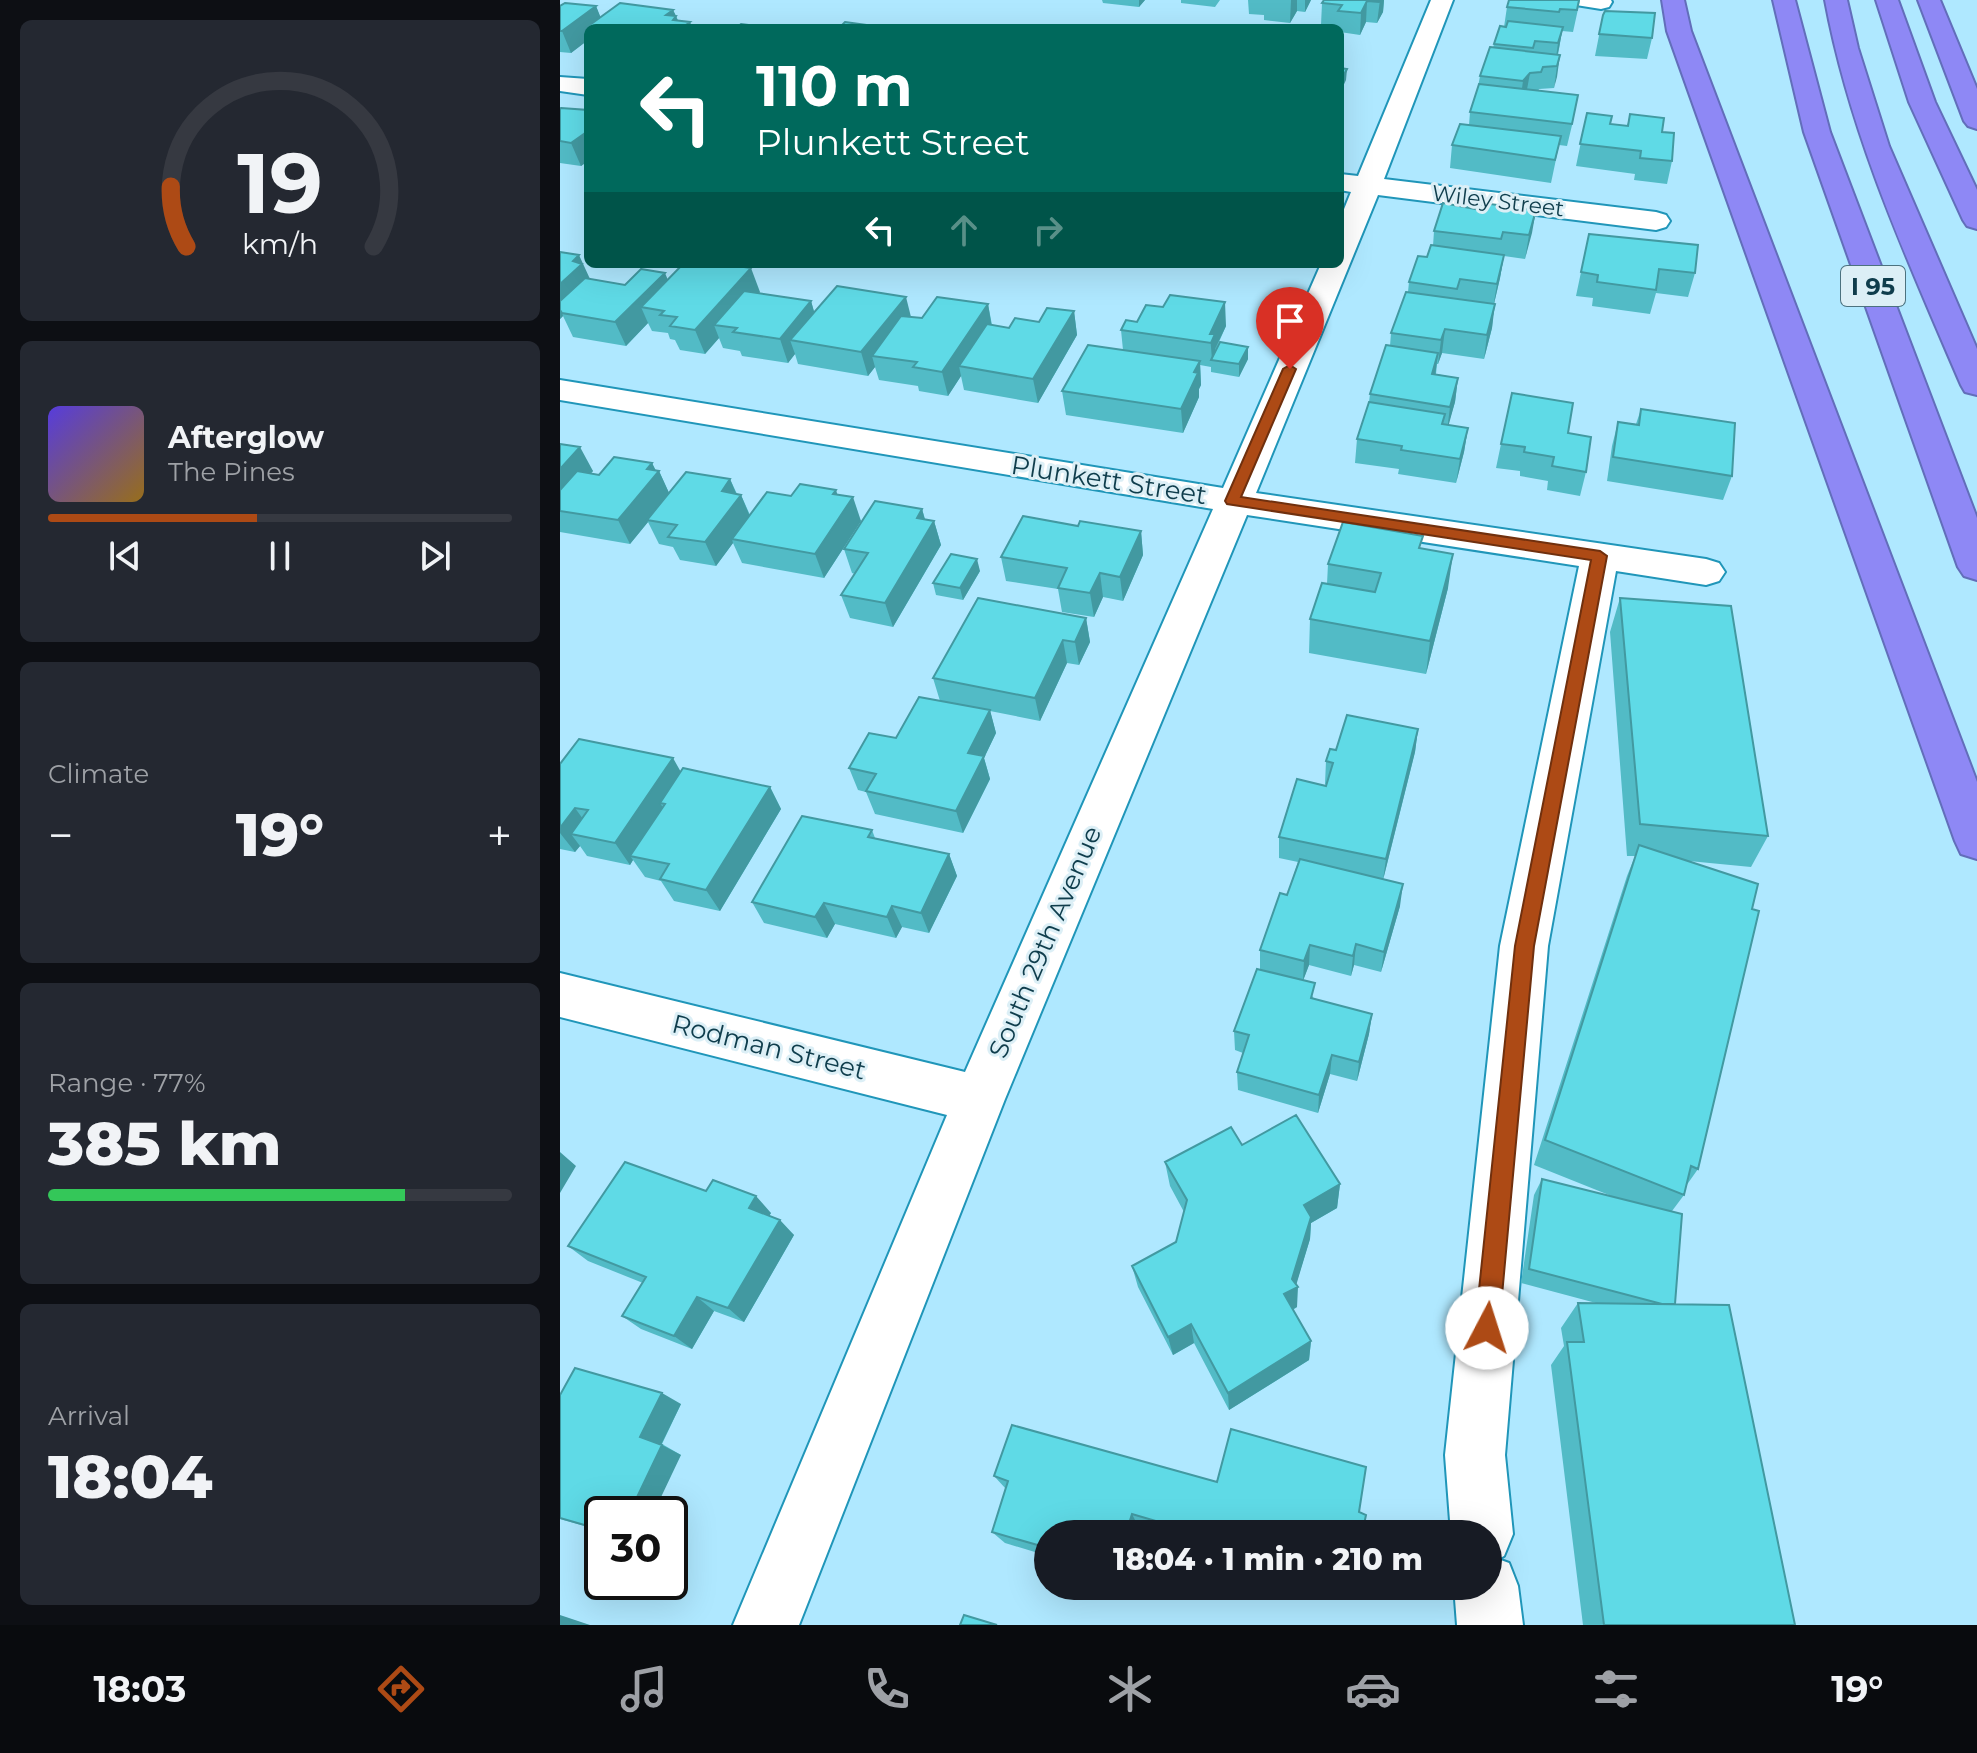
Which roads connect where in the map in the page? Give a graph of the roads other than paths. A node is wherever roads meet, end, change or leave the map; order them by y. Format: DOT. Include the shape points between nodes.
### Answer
graph roads {
  1 [pos="1442,0"];
  2 [pos="1673,0"];
  3 [pos="1784,0"];
  4 [pos="1836,0"];
  5 [pos="1887,0"];
  6 [pos="1929,0"];
  7 [pos="560,84"];
  8 [pos="584,87"];
  9 [pos="1977,121"];
  10 [pos="1344,182"];
  11 [pos="1370,185"];
  12 [pos="1977,220"];
  13 [pos="1656,221"];
  14 [pos="1344,245"];
  15 [pos="1334,268"];
  16 [pos="1977,385"];
  17 [pos="560,390"];
  18 [pos="1232,501"];
  19 [pos="1600,556"];
  20 [pos="1977,567"];
  21 [pos="1706,572"];
  22 [pos="1977,841"];
  23 [pos="560,995"];
  24 [pos="979,1099"];
  25 [pos="1481,1520"];
  26 [pos="1487,1600"];
  27 [pos="766,1625"];
  28 [pos="1490,1625"];
  1 -- 11 [label="street"];
  2 -- 22 [label="highway" via="1679,31 1751,235"];
  3 -- 20 [label="highway, I 95" via="1817,132"];
  4 -- 16 [label="highway" via="1852,74 1895,193"];
  5 -- 12 [label="highway" via="1922,102"];
  6 -- 9 [label="highway"];
  7 -- 8 [label="street"];
  10 -- 11 [label="street, Wiley Street"];
  11 -- 13 [label="street, Wiley Street"];
  11 -- 14 [label="street"];
  15 -- 18 [label="street, South 29th Avenue"];
  17 -- 18 [label="street, Plunkett Street"];
  18 -- 19 [label="street, Plunkett Street"];
  18 -- 24 [label="street, South 29th Avenue"];
  19 -- 21 [label="street, Plunkett Street"];
  19 -- 25 [label="street" via="1524,946 1475,1455"];
  23 -- 24 [label="street, Rodman Street"];
  24 -- 27 [label="street, South 29th Avenue"];
  26 -- 28 [label="street"];
}
